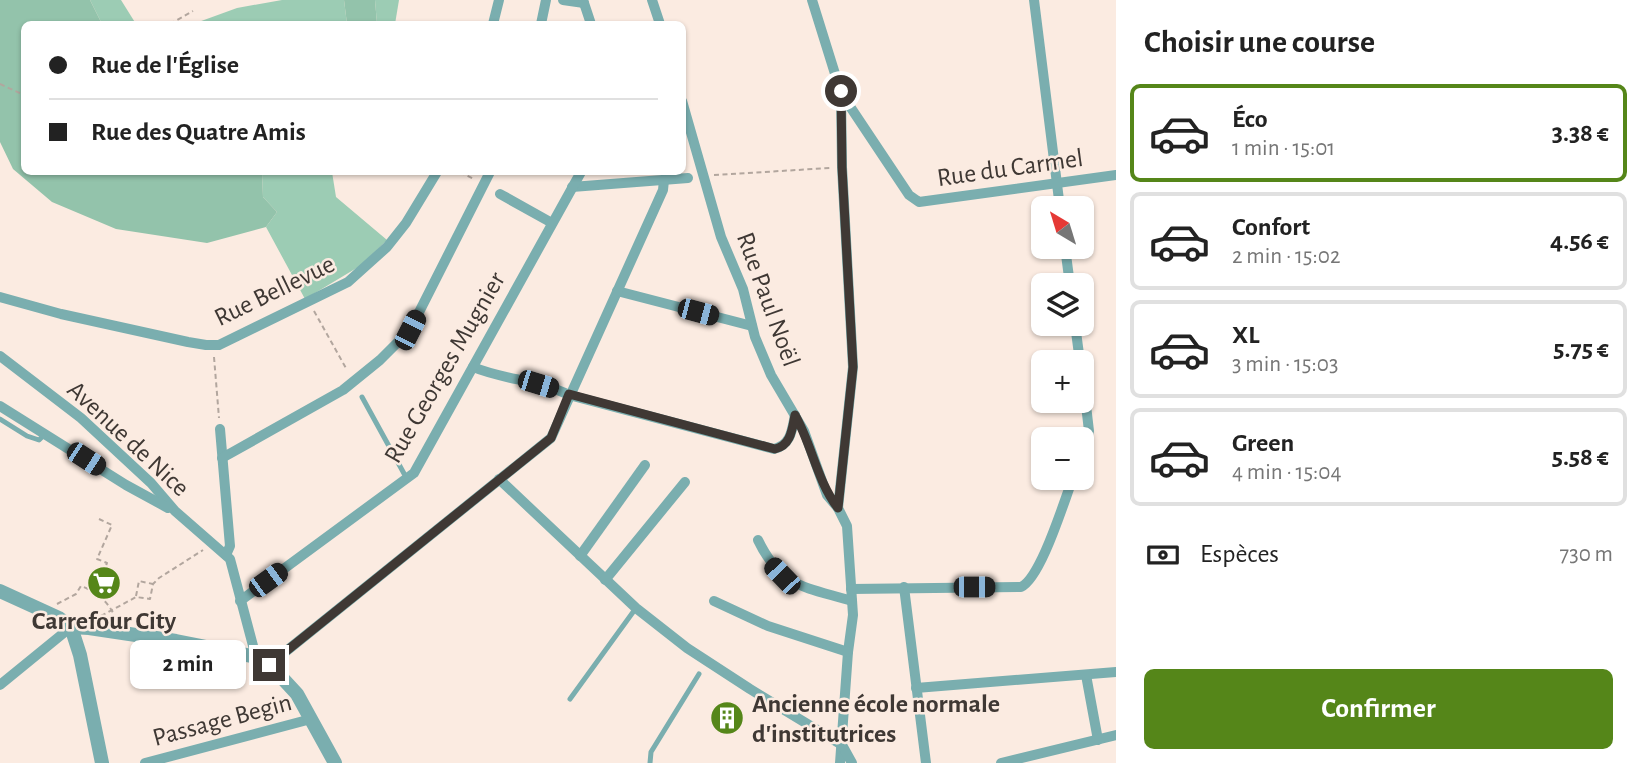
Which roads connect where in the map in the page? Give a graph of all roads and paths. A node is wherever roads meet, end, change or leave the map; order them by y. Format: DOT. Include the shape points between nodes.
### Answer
graph roads {
  1 [pos="499,0"];
  2 [pos="546,0"];
  3 [pos="563,0"];
  4 [pos="652,0"];
  5 [pos="812,0"];
  6 [pos="1034,0"];
  7 [pos="584,2"];
  8 [pos="193,11"];
  9 [pos="175,21"];
  10 [pos="494,21"];
  11 [pos="542,21"];
  12 [pos="590,21"];
  13 [pos="659,21"];
  14 [pos="0,84"];
  15 [pos="841,93"];
  16 [pos="21,94"];
  17 [pos="686,113"];
  18 [pos="842,167"];
  19 [pos="435,175"];
  20 [pos="466,175"];
  21 [pos="488,175"];
  22 [pos="579,175"];
  23 [pos="708,176"];
  24 [pos="1116,176"];
  25 [pos="688,178"];
  26 [pos="477,180"];
  27 [pos="664,180"];
  28 [pos="1058,183"];
  29 [pos="572,187"];
  30 [pos="500,194"];
  31 [pos="1059,196"];
  32 [pos="552,223"];
  33 [pos="617,291"];
  34 [pos="0,297"];
  35 [pos="315,312"];
  36 [pos="752,326"];
  37 [pos="209,345"];
  38 [pos="0,356"];
  39 [pos="473,367"];
  40 [pos="348,372"];
  41 [pos="569,394"];
  42 [pos="362,397"];
  43 [pos="0,406"];
  44 [pos="795,415"];
  45 [pos="0,419"];
  46 [pos="220,429"];
  47 [pos="45,434"];
  48 [pos="222,458"];
  49 [pos="645,465"];
  50 [pos="407,479"];
  51 [pos="499,479"];
  52 [pos="685,482"];
  53 [pos="1068,490"];
  54 [pos="838,508"];
  55 [pos="175,511"];
  56 [pos="99,519"];
  57 [pos="758,540"];
  58 [pos="212,544"];
  59 [pos="226,555"];
  60 [pos="580,556"];
  61 [pos="104,571"];
  62 [pos="605,580"];
  63 [pos="153,584"];
  64 [pos="904,587"];
  65 [pos="0,591"];
  66 [pos="852,595"];
  67 [pos="136,597"];
  68 [pos="240,601"];
  69 [pos="714,601"];
  70 [pos="636,608"];
  71 [pos="113,611"];
  72 [pos="50,614"];
  73 [pos="71,627"];
  74 [pos="116,632"];
  75 [pos="848,652"];
  76 [pos="262,661"];
  77 [pos="1116,672"];
  78 [pos="699,674"];
  79 [pos="1086,675"];
  80 [pos="0,685"];
  81 [pos="916,688"];
  82 [pos="570,699"];
  83 [pos="311,719"];
  84 [pos="1116,735"];
  85 [pos="1098,740"];
  86 [pos="842,745"];
  87 [pos="102,763"];
  88 [pos="145,763"];
  89 [pos="335,763"];
  90 [pos="650,763"];
  91 [pos="840,763"];
  92 [pos="852,763"];
  93 [pos="926,763"];
  94 [pos="1001,763"];
  1 -- 10 [label="street"];
  2 -- 11 [label="street"];
  3 -- 7 [label="street"];
  4 -- 13 [label="street"];
  5 -- 15 [label="street"];
  6 -- 28 [label="street"];
  7 -- 12 [label="street"];
  8 -- 9 [label="path"];
  14 -- 16 [label="path"];
  15 -- 18 [label="street"];
  15 -- 28 [label="street, Rue du Carmel" via="909,195 919,202"];
  17 -- 23 [label="street, Rue Paul Noël"];
  18 -- 23 [label="path"];
  18 -- 54 [label="street" via="853,367"];
  19 -- 37 [label="street, Rue Bellevue" via="387,247 348,282 237,337"];
  20 -- 26 [label="path"];
  21 -- 48 [label="street" via="410,330 343,390"];
  22 -- 29 [label="street, Rue Georges Mugnier"];
  23 -- 36 [label="street, Rue Paul Noël" via="720,237 743,289"];
  24 -- 28 [label="street, Rue du Carmel"];
  25 -- 27 [label="street"];
  27 -- 29 [label="street"];
  27 -- 33 [label="street"];
  28 -- 31 [label="street"];
  29 -- 32 [label="street, Rue Georges Mugnier"];
  30 -- 32 [label="street"];
  32 -- 39 [label="street, Rue Georges Mugnier"];
  33 -- 36 [label="street"];
  33 -- 41 [label="street"];
  34 -- 37 [label="street"];
  35 -- 40 [label="path"];
  36 -- 44 [label="street, Rue Paul Noël" via="771,375"];
  37 -- 46 [label="path"];
  38 -- 55 [label="street, Avenue de Nice" via="81,418"];
  39 -- 41 [label="street"];
  39 -- 50 [label="street, Rue Georges Mugnier"];
  41 -- 44 [label="street" via="775,449 789,440"];
  41 -- 51 [label="street" via="551,438"];
  42 -- 50 [label="lane"];
  43 -- 47 [label="street"];
  44 -- 54 [label="street, Rue Paul Noël" via="827,495"];
  45 -- 47 [label="lane" via="39,440"];
  46 -- 48 [label="street"];
  47 -- 55 [label="street"];
  48 -- 59 [label="street" via="230,547"];
  49 -- 60 [label="street"];
  50 -- 68 [label="street, Rue Georges Mugnier"];
  51 -- 60 [label="street"];
  51 -- 76 [label="street"];
  52 -- 62 [label="street"];
  53 -- 64 [label="street" via="1031,580 1021,587"];
  54 -- 66 [label="street, Rue Paul Noël" via="847,526"];
  55 -- 58 [label="street, Avenue de Nice"];
  56 -- 61 [label="path" via="112,525 97,559 107,563"];
  57 -- 66 [label="street" via="768,562 782,576 801,585"];
  58 -- 59 [label="street, Avenue de Nice"];
  58 -- 63 [label="path"];
  59 -- 68 [label="street"];
  60 -- 62 [label="street"];
  62 -- 70 [label="street"];
  63 -- 67 [label="path" via="150,600"];
  63 -- 67 [label="path" via="139,581"];
  64 -- 66 [label="street"];
  64 -- 81 [label="street"];
  65 -- 72 [label="street"];
  66 -- 75 [label="street"];
  67 -- 71 [label="path"];
  68 -- 76 [label="street"];
  69 -- 75 [label="street" via="768,626"];
  70 -- 82 [label="lane"];
  70 -- 86 [label="street" via="697,655"];
  71 -- 72 [label="path" via="96,592 81,586 76,594 58,602"];
  71 -- 74 [label="path"];
  72 -- 73 [label="street"];
  73 -- 74 [label="street"];
  73 -- 80 [label="street"];
  73 -- 87 [label="street"];
  74 -- 76 [label="street"];
  75 -- 86 [label="street"];
  76 -- 83 [label="street" via="298,694"];
  77 -- 79 [label="street"];
  78 -- 90 [label="lane" via="651,752"];
  79 -- 81 [label="street"];
  79 -- 85 [label="street"];
  81 -- 93 [label="street"];
  83 -- 88 [label="street, Passage Begin"];
  83 -- 89 [label="street"];
  84 -- 85 [label="street"];
  85 -- 94 [label="street"];
  86 -- 91 [label="street"];
  86 -- 92 [label="street"];
}
